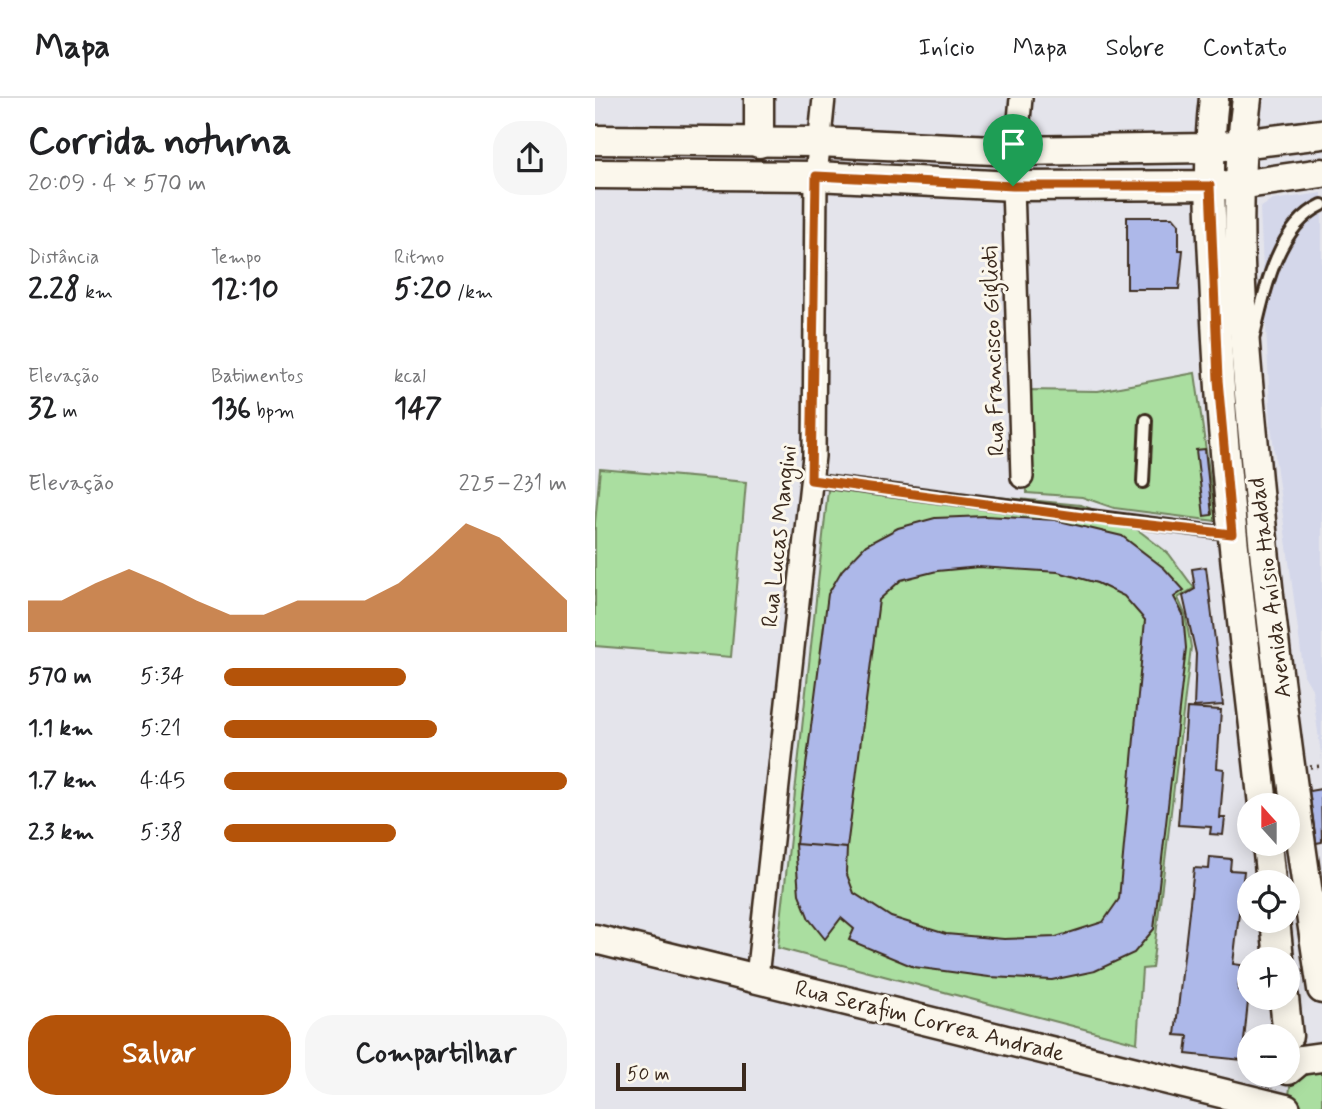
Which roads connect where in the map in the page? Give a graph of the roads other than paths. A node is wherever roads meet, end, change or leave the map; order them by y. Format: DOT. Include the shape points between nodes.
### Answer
graph roads {
  1 [pos="759,98"];
  2 [pos="824,98"];
  3 [pos="1021,98"];
  4 [pos="1214,98"];
  5 [pos="1247,98"];
  6 [pos="1322,134"];
  7 [pos="595,141"];
  8 [pos="818,142"];
  9 [pos="759,143"];
  10 [pos="1240,146"];
  11 [pos="1208,148"];
  12 [pos="1016,151"];
  13 [pos="1322,173"];
  14 [pos="595,174"];
  15 [pos="816,176"];
  16 [pos="1239,185"];
  17 [pos="1013,186"];
  18 [pos="1210,186"];
  19 [pos="1322,205"];
  20 [pos="1247,369"];
  21 [pos="1146,420"];
  22 [pos="1022,477"];
  23 [pos="811,480"];
  24 [pos="1143,482"];
  25 [pos="1233,541"];
  26 [pos="1262,543"];
  27 [pos="1262,793"];
  28 [pos="595,939"];
  29 [pos="757,977"];
  30 [pos="1322,989"];
  31 [pos="1322,1057"];
  32 [pos="1300,1068"];
  33 [pos="1237,1076"];
  1 -- 9 [label="main road"];
  2 -- 8 [label="street, Rua Lucas Mangini"];
  3 -- 12 [label="street, Rua Francisco Giglioti"];
  4 -- 11 [label="main road, Avenida Anísio Haddad"];
  5 -- 10 [label="main road, Avenida Anísio Haddad"];
  6 -- 10 [label="main road"];
  7 -- 9 [label="main road"];
  8 -- 9 [label="main road"];
  8 -- 12 [label="main road"];
  8 -- 15 [label="street, Rua Lucas Mangini"];
  10 -- 11 [label="main road"];
  10 -- 16 [label="main road, Avenida Anísio Haddad"];
  11 -- 12 [label="main road"];
  11 -- 18 [label="main road, Avenida Anísio Haddad"];
  12 -- 17 [label="street, Rua Francisco Giglioti"];
  13 -- 16 [label="main road"];
  14 -- 15 [label="main road"];
  15 -- 17 [label="main road"];
  15 -- 23 [label="street, Rua Lucas Mangini"];
  16 -- 18 [label="main road"];
  16 -- 20 [label="main road, Avenida Anísio Haddad"];
  17 -- 18 [label="main road"];
  17 -- 22 [label="street, Rua Francisco Giglioti"];
  18 -- 25 [label="main road, Avenida Anísio Haddad" via="1218,380"];
  19 -- 20 [label="lane" via="1294,225 1288,237 1258,317"];
  20 -- 26 [label="main road, Avenida Anísio Haddad"];
  21 -- 24 [label="lane"];
  23 -- 25 [label="lane"];
  23 -- 29 [label="street, Rua Lucas Mangini"];
  25 -- 26 [label="main road"];
  25 -- 27 [label="main road, Avenida Anísio Haddad"];
  26 -- 30 [label="main road, Avenida Anísio Haddad"];
  28 -- 29 [label="main road, Rua Serafim Correa Andrade"];
  29 -- 33 [label="main road, Rua Serafim Correa Andrade"];
  31 -- 32 [label="main road" via="1311,1056"];
}
